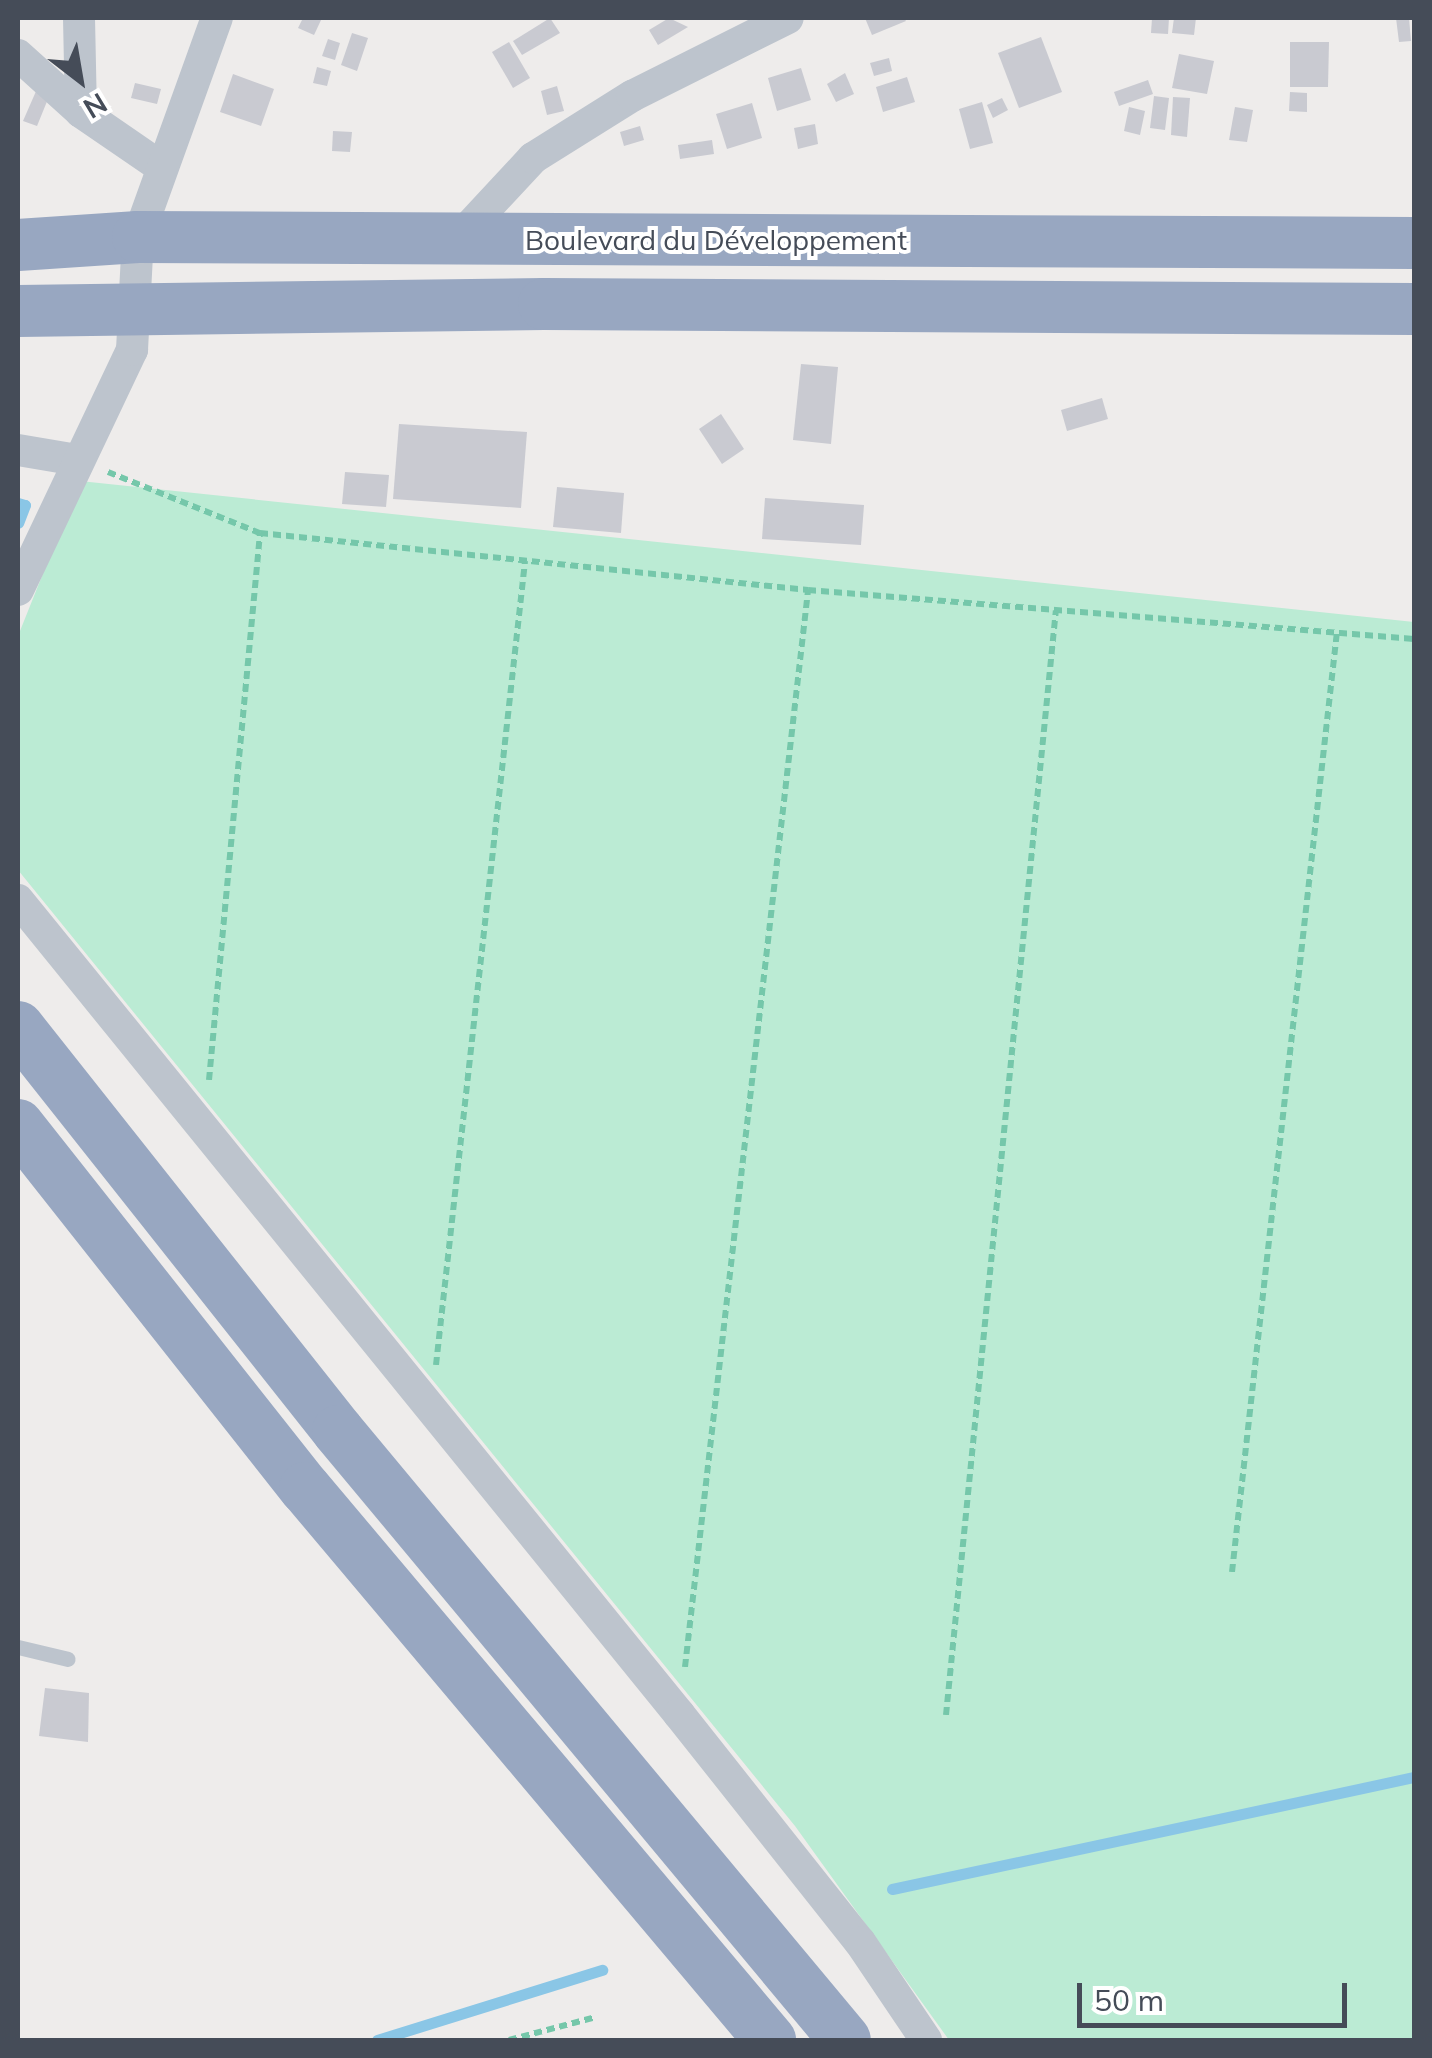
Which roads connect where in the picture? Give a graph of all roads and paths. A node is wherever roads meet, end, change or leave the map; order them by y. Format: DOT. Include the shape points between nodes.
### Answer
graph roads {
  1 [pos="79,18"];
  2 [pos="217,18"];
  3 [pos="788,18"];
  4 [pos="18,55"];
  5 [pos="80,112"];
  6 [pos="158,165"];
  7 [pos="138,238"];
  8 [pos="691,239"];
  9 [pos="899,239"];
  10 [pos="455,242"];
  11 [pos="1414,243"];
  12 [pos="18,245"];
  13 [pos="690,306"];
  14 [pos="897,308"];
  15 [pos="1414,309"];
  16 [pos="18,311"];
  17 [pos="138,312"];
  18 [pos="18,450"];
  19 [pos="77,460"];
  20 [pos="260,533"];
  21 [pos="525,561"];
  22 [pos="18,590"];
  23 [pos="808,590"];
  24 [pos="1056,610"];
  25 [pos="1337,630"];
  26 [pos="1414,640"];
  27 [pos="18,900"];
  28 [pos="18,1027"];
  29 [pos="18,1125"];
  30 [pos="205,1128"];
  31 [pos="432,1406"];
  32 [pos="1232,1572"];
  33 [pos="18,1646"];
  34 [pos="68,1659"];
  35 [pos="679,1714"];
  36 [pos="946,1715"];
  37 [pos="596,2017"];
  38 [pos="508,2040"];
  39 [pos="770,2040"];
  40 [pos="844,2040"];
  41 [pos="926,2040"];
  1 -- 5 [label="street"];
  2 -- 6 [label="street"];
  3 -- 10 [label="street" via="632,96 533,158"];
  4 -- 5 [label="street"];
  5 -- 6 [label="street"];
  6 -- 7 [label="street"];
  7 -- 10 [label="highway, Boulevard du Développement"];
  7 -- 12 [label="highway, Boulevard du Développement"];
  7 -- 17 [label="street"];
  8 -- 9 [label="highway, Boulevard du Développement"];
  8 -- 10 [label="highway, Boulevard du Développement"];
  8 -- 13 [label="highway"];
  9 -- 11 [label="highway, Boulevard du Développement"];
  9 -- 14 [label="highway"];
  13 -- 14 [label="highway"];
  13 -- 17 [label="highway"];
  14 -- 15 [label="highway"];
  16 -- 17 [label="highway"];
  17 -- 19 [label="street" via="120,380"];
  18 -- 19 [label="street"];
  19 -- 20 [label="path"];
  19 -- 22 [label="street"];
  20 -- 21 [label="path"];
  20 -- 30 [label="path"];
  21 -- 23 [label="path"];
  21 -- 31 [label="path"];
  23 -- 24 [label="path"];
  23 -- 35 [label="path"];
  24 -- 25 [label="path"];
  24 -- 36 [label="path"];
  25 -- 26 [label="path"];
  25 -- 32 [label="path"];
  27 -- 30 [label="street"];
  28 -- 40 [label="highway" via="338,1431"];
  29 -- 39 [label="highway" via="305,1488"];
  30 -- 31 [label="street"];
  31 -- 35 [label="street"];
  33 -- 34 [label="lane"];
  35 -- 41 [label="street" via="860,1942"];
  37 -- 38 [label="path"];
}
